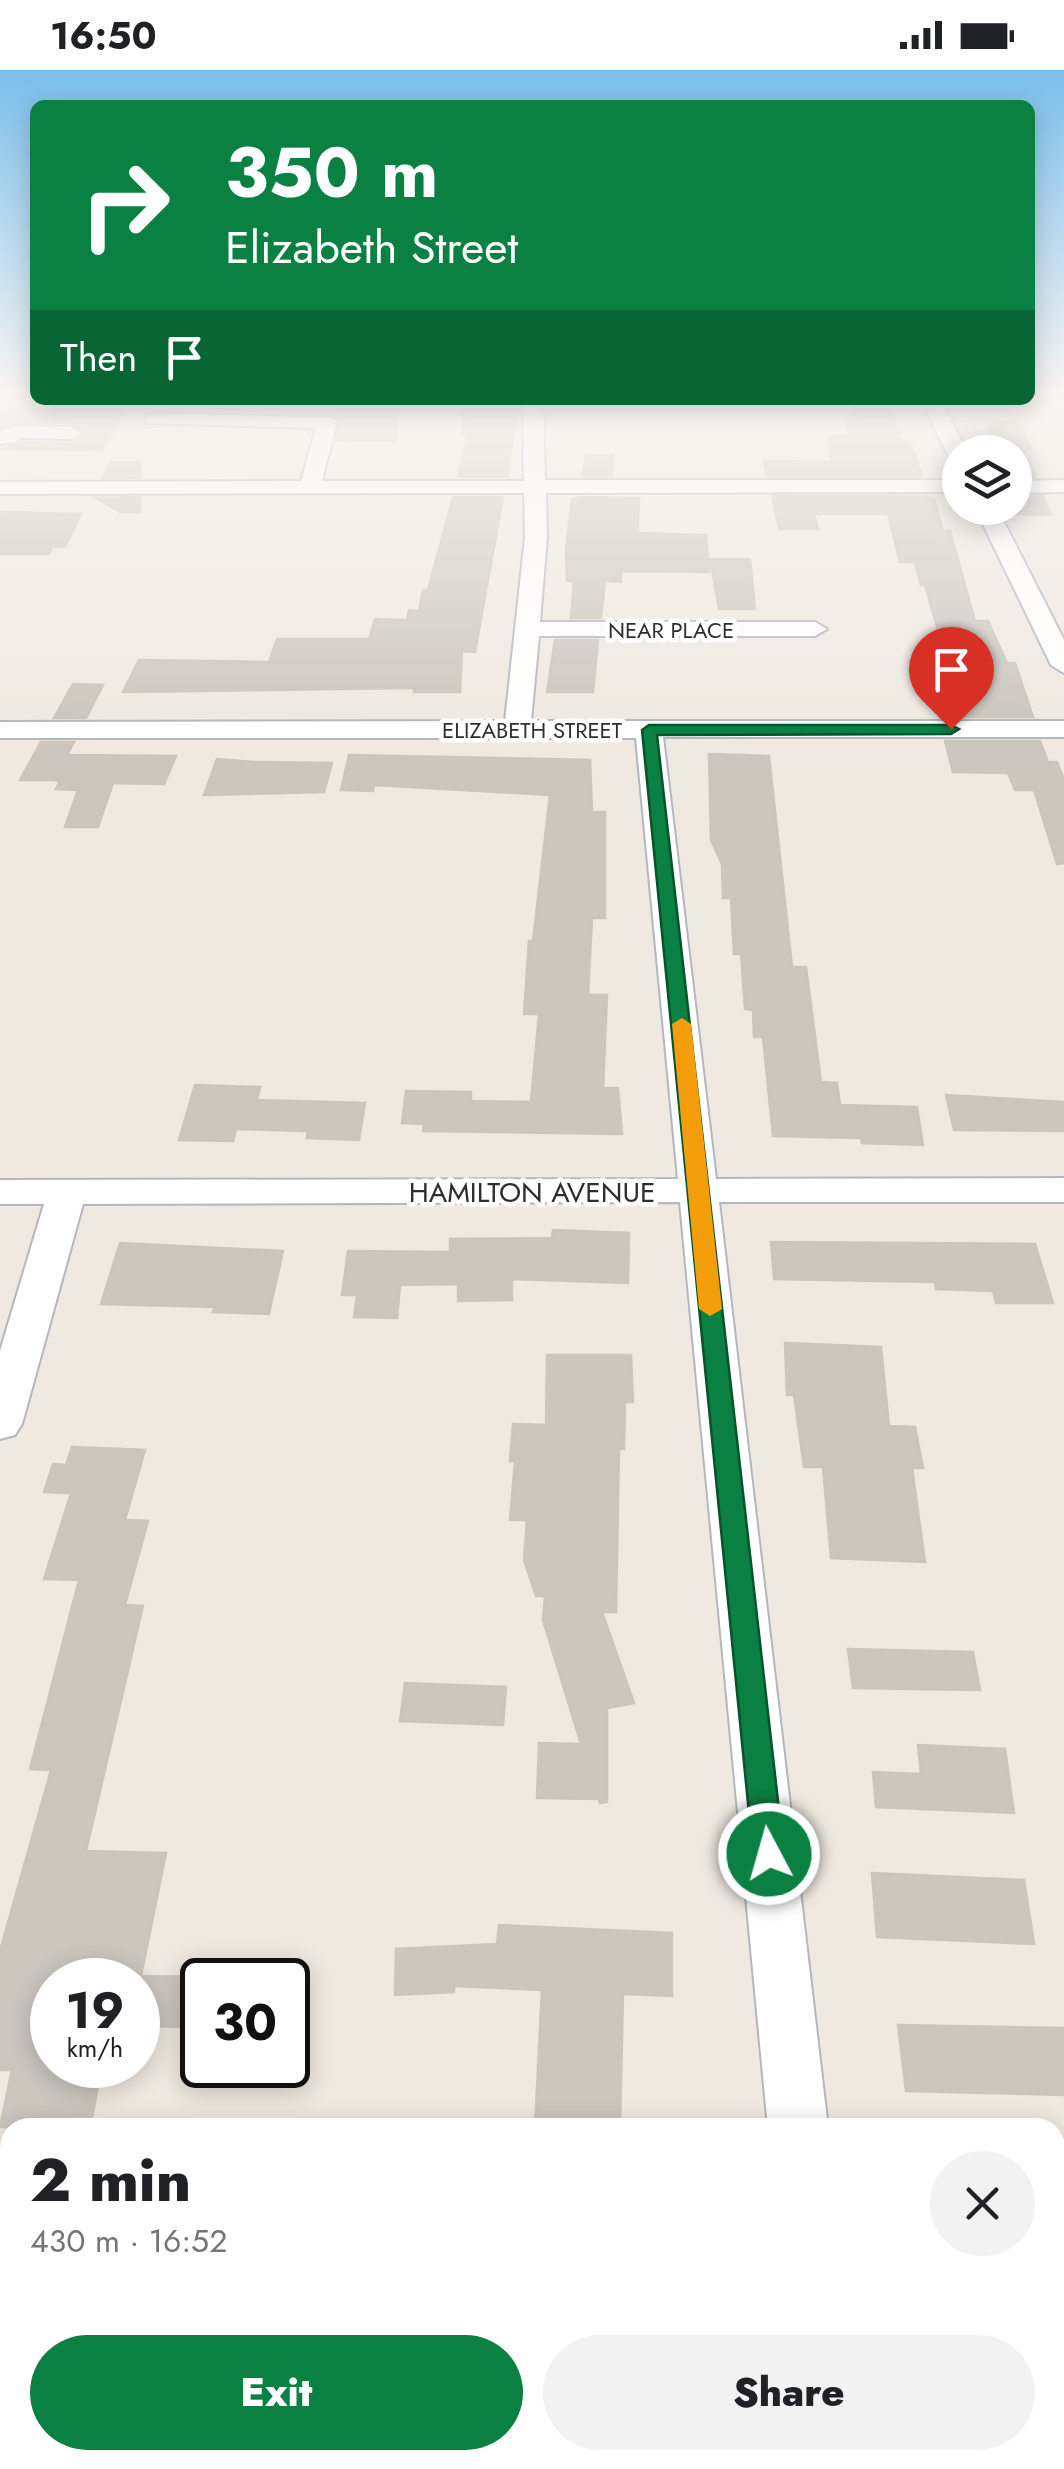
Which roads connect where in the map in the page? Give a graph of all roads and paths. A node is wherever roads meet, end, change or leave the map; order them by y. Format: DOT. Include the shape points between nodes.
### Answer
graph roads {
  1 [pos="0,503"];
  2 [pos="86,503"];
  3 [pos="536,503"];
  4 [pos="994,525"];
  5 [pos="526,629"];
  6 [pos="815,629"];
  7 [pos="1064,665"];
  8 [pos="1064,729"];
  9 [pos="0,730"];
  10 [pos="649,730"];
  11 [pos="517,731"];
  12 [pos="1064,1190"];
  13 [pos="0,1192"];
  14 [pos="68,1192"];
  15 [pos="698,1192"];
  16 [pos="0,1424"];
  17 [pos="797,2118"];
  1 -- 2 [label="street"];
  3 -- 5 [label="street"];
  4 -- 7 [label="street"];
  5 -- 6 [label="street, NEAR PLACE"];
  5 -- 11 [label="street"];
  8 -- 10 [label="street, ELIZABETH STREET"];
  9 -- 11 [label="street, ELIZABETH STREET"];
  10 -- 11 [label="street, ELIZABETH STREET"];
  10 -- 15 [label="street"];
  12 -- 15 [label="street, HAMILTON AVENUE"];
  13 -- 14 [label="street, HAMILTON AVENUE"];
  14 -- 15 [label="street, HAMILTON AVENUE"];
  14 -- 16 [label="street"];
  15 -- 17 [label="street"];
}
